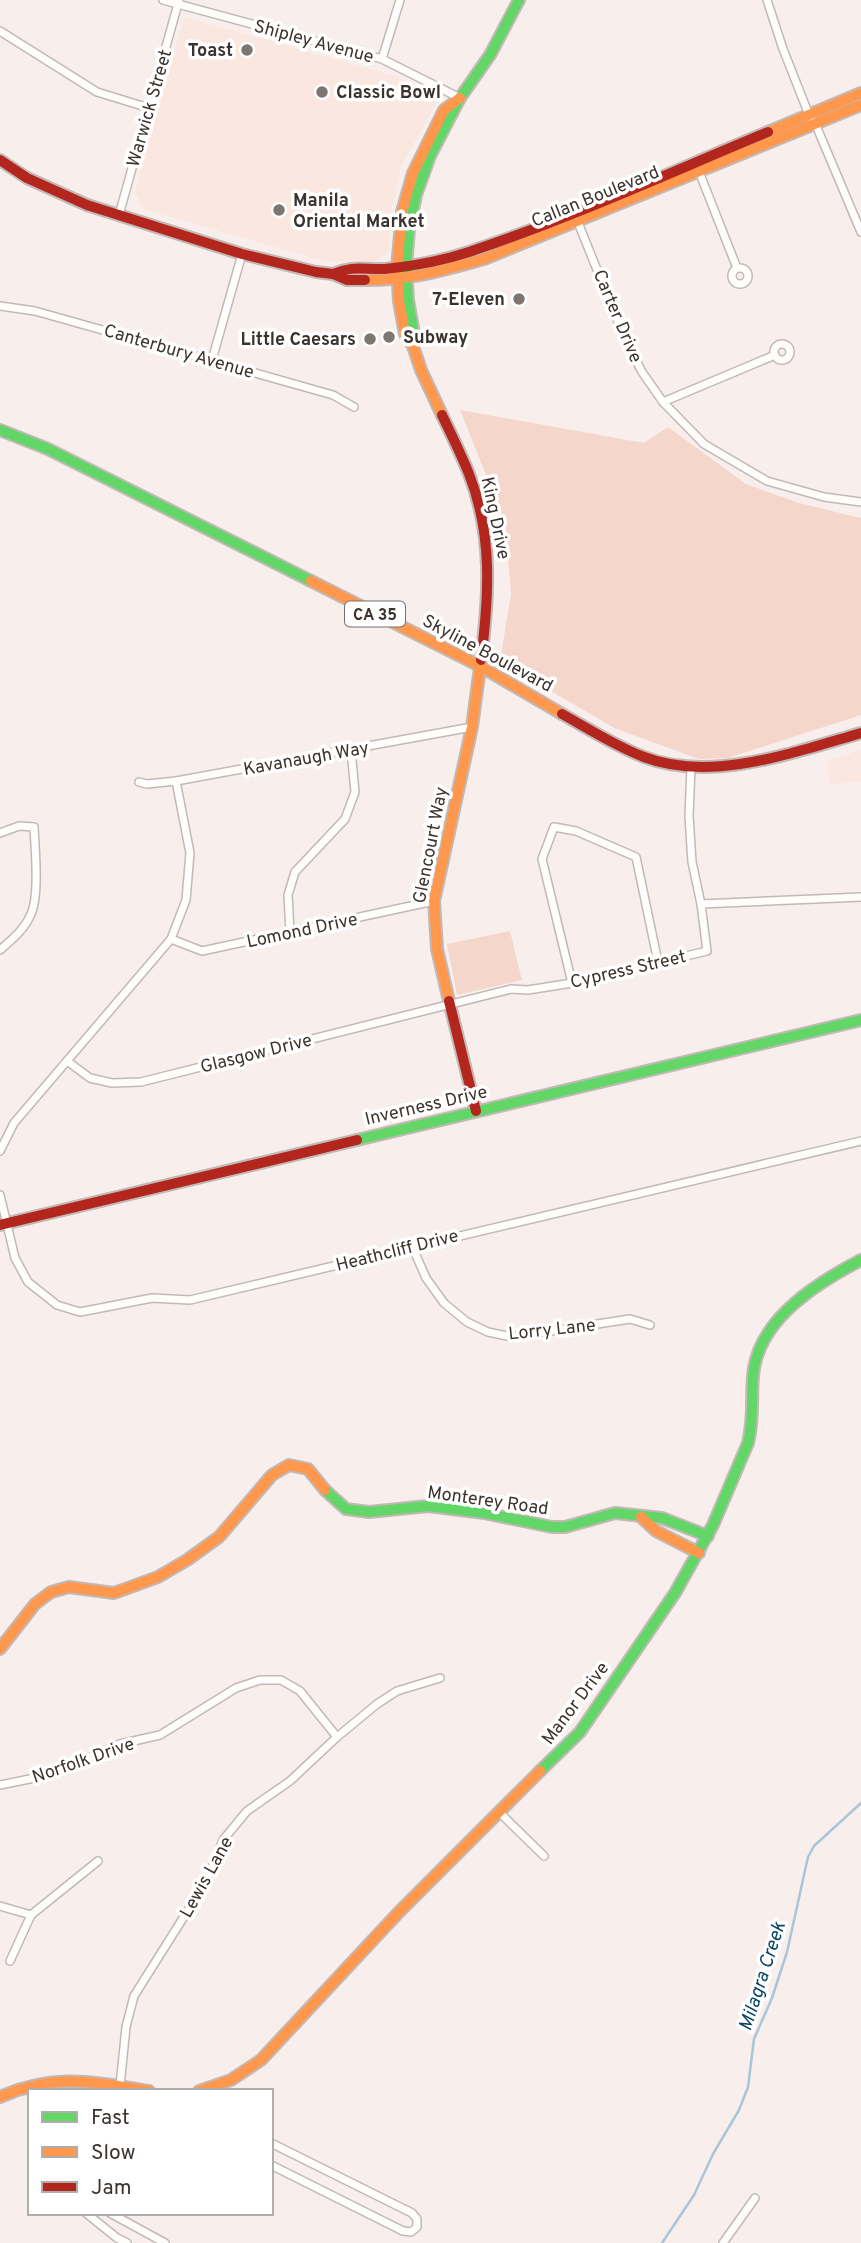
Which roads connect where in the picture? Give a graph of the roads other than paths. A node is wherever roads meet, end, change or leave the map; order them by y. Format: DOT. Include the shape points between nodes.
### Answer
graph roads {
  1 [pos="163,0"];
  2 [pos="400,0"];
  3 [pos="519,0"];
  4 [pos="767,0"];
  5 [pos="178,3"];
  6 [pos="0,31"];
  7 [pos="382,59"];
  8 [pos="861,93"];
  9 [pos="460,98"];
  10 [pos="861,105"];
  11 [pos="149,108"];
  12 [pos="812,119"];
  13 [pos="0,160"];
  14 [pos="698,167"];
  15 [pos="119,215"];
  16 [pos="567,215"];
  17 [pos="578,221"];
  18 [pos="861,232"];
  19 [pos="242,254"];
  20 [pos="737,268"];
  21 [pos="401,274"];
  22 [pos="0,306"];
  23 [pos="775,355"];
  24 [pos="212,360"];
  25 [pos="663,402"];
  26 [pos="354,407"];
  27 [pos="0,430"];
  28 [pos="861,502"];
  29 [pos="480,666"];
  30 [pos="472,727"];
  31 [pos="861,733"];
  32 [pos="351,750"];
  33 [pos="691,767"];
  34 [pos="176,781"];
  35 [pos="139,782"];
  36 [pos="0,833"];
  37 [pos="861,897"];
  38 [pos="433,901"];
  39 [pos="701,904"];
  40 [pos="290,932"];
  41 [pos="171,939"];
  42 [pos="0,950"];
  43 [pos="658,962"];
  44 [pos="572,983"];
  45 [pos="449,1005"];
  46 [pos="861,1020"];
  47 [pos="67,1061"];
  48 [pos="476,1111"];
  49 [pos="861,1141"];
  50 [pos="0,1151"];
  51 [pos="0,1195"];
  52 [pos="3,1224"];
  53 [pos="412,1246"];
  54 [pos="861,1260"];
  55 [pos="650,1325"];
  56 [pos="641,1517"];
  57 [pos="708,1536"];
  58 [pos="699,1553"];
  59 [pos="0,1649"];
  60 [pos="440,1678"];
  61 [pos="337,1737"];
  62 [pos="0,1785"];
  63 [pos="499,1812"];
  64 [pos="544,1856"];
  65 [pos="98,1861"];
  66 [pos="0,1906"];
  67 [pos="30,1915"];
  68 [pos="10,1961"];
  69 [pos="67,2085"];
  70 [pos="48,2086"];
  71 [pos="120,2086"];
  72 [pos="137,2089"];
  73 [pos="212,2089"];
  74 [pos="0,2097"];
  75 [pos="273,2144"];
  76 [pos="273,2166"];
  77 [pos="755,2198"];
  78 [pos="88,2215"];
  79 [pos="114,2215"];
  80 [pos="127,2243"];
  81 [pos="165,2243"];
  82 [pos="723,2243"];
  1 -- 5 [label="street, Shipley Avenue"];
  2 -- 7 [label="street"];
  3 -- 9 [label="street, King Drive" via="495,47"];
  4 -- 12 [label="street"];
  5 -- 7 [label="street, Shipley Avenue"];
  5 -- 11 [label="street, Warwick Street"];
  6 -- 11 [label="street" via="97,92"];
  7 -- 9 [label="street, Shipley Avenue"];
  8 -- 12 [label="street, Callan Boulevard"];
  9 -- 21 [label="street, King Drive" via="416,195"];
  10 -- 12 [label="street, Callan Boulevard"];
  11 -- 15 [label="street, Warwick Street"];
  12 -- 14 [label="street, Callan Boulevard"];
  12 -- 18 [label="street"];
  13 -- 15 [label="street, Callan Boulevard" via="27,178"];
  14 -- 16 [label="street, Callan Boulevard"];
  14 -- 17 [label="street, Callan Boulevard"];
  14 -- 20 [label="street"];
  15 -- 19 [label="street, Callan Boulevard"];
  16 -- 17 [label="street"];
  16 -- 21 [label="street, Callan Boulevard"];
  17 -- 21 [label="street, Callan Boulevard" via="484,259"];
  17 -- 25 [label="street, Carter Drive" via="624,337"];
  19 -- 21 [label="street, Callan Boulevard" via="316,272 333,274 347,268"];
  19 -- 24 [label="street"];
  21 -- 29 [label="street, King Drive" via="421,370 478,501 489,571"];
  22 -- 24 [label="street, Canterbury Avenue" via="35,311"];
  23 -- 25 [label="street"];
  24 -- 26 [label="street, Canterbury Avenue" via="333,395"];
  25 -- 28 [label="street, Carter Drive" via="704,444 767,481"];
  27 -- 29 [label="street, Skyline Boulevard / CA 35" via="48,449"];
  29 -- 30 [label="street, Glencourt Way"];
  29 -- 33 [label="street, Skyline Boulevard / CA 35" via="633,752"];
  30 -- 32 [label="street, Kavanaugh Way"];
  30 -- 38 [label="street, Glencourt Way"];
  31 -- 33 [label="street, Skyline Boulevard / CA 35" via="757,762"];
  32 -- 34 [label="street, Kavanaugh Way"];
  32 -- 40 [label="street" via="355,792 345,820 295,872 288,895"];
  33 -- 39 [label="street, Cypress Street" via="692,862"];
  34 -- 35 [label="street, Kavanaugh Way"];
  34 -- 41 [label="street" via="190,853 186,900"];
  36 -- 42 [label="street" via="19,826 34,827 35,899 32,915"];
  37 -- 39 [label="street"];
  38 -- 40 [label="street, Lomond Drive"];
  38 -- 45 [label="street, Glencourt Way"];
  39 -- 43 [label="street, Cypress Street" via="707,951"];
  40 -- 41 [label="street, Lomond Drive" via="202,951"];
  41 -- 47 [label="street"];
  43 -- 44 [label="street, Cypress Street"];
  43 -- 44 [label="street" via="636,857 576,831 554,827 542,859"];
  44 -- 45 [label="street, Cypress Street" via="511,989"];
  45 -- 47 [label="street, Glasgow Drive" via="141,1082 90,1078"];
  45 -- 48 [label="street, Glencourt Way"];
  46 -- 48 [label="street, Inverness Drive"];
  47 -- 50 [label="street" via="14,1123"];
  48 -- 52 [label="street, Inverness Drive"];
  49 -- 53 [label="street, Heathcliff Drive"];
  51 -- 52 [label="street, Heathcliff Drive"];
  52 -- 53 [label="street, Heathcliff Drive" via="28,1282 57,1305 80,1312 152,1298 190,1300"];
  53 -- 55 [label="street, Lorry Lane" via="444,1303 488,1332 512,1337 631,1319"];
  54 -- 57 [label="street, Manor Drive" via="810,1291 780,1318 762,1343 754,1368 748,1443"];
  56 -- 57 [label="street, Monterey Road" via="662,1518"];
  56 -- 58 [label="street" via="656,1531"];
  56 -- 59 [label="street, Monterey Road" via="615,1513 552,1527 428,1506 369,1512 346,1509 308,1469 289,1465 272,1475 219,1537 187,1560 158,1577 114,1593 69,1587 51,1592 35,1604"];
  57 -- 58 [label="street, Manor Drive"];
  58 -- 63 [label="street, Manor Drive" via="580,1732"];
  60 -- 61 [label="street, Lewis Lane" via="397,1691"];
  61 -- 62 [label="street, Norfolk Drive" via="300,1691 281,1680 260,1680 236,1688 160,1735 120,1744 49,1775"];
  61 -- 71 [label="street, Lewis Lane" via="290,1781 247,1811 223,1840 208,1880 134,1996"];
  63 -- 64 [label="street"];
  63 -- 73 [label="street, Manor Drive" via="261,2060"];
  65 -- 67 [label="street"];
  66 -- 67 [label="street"];
  67 -- 68 [label="street"];
  69 -- 70 [label="street"];
  69 -- 71 [label="street"];
  70 -- 74 [label="street" via="27,2086"];
  71 -- 72 [label="street"];
  75 -- 76 [label="street" via="412,2213 417,2227 403,2231"];
  77 -- 82 [label="street"];
  78 -- 80 [label="street"];
  79 -- 81 [label="street"];
}
